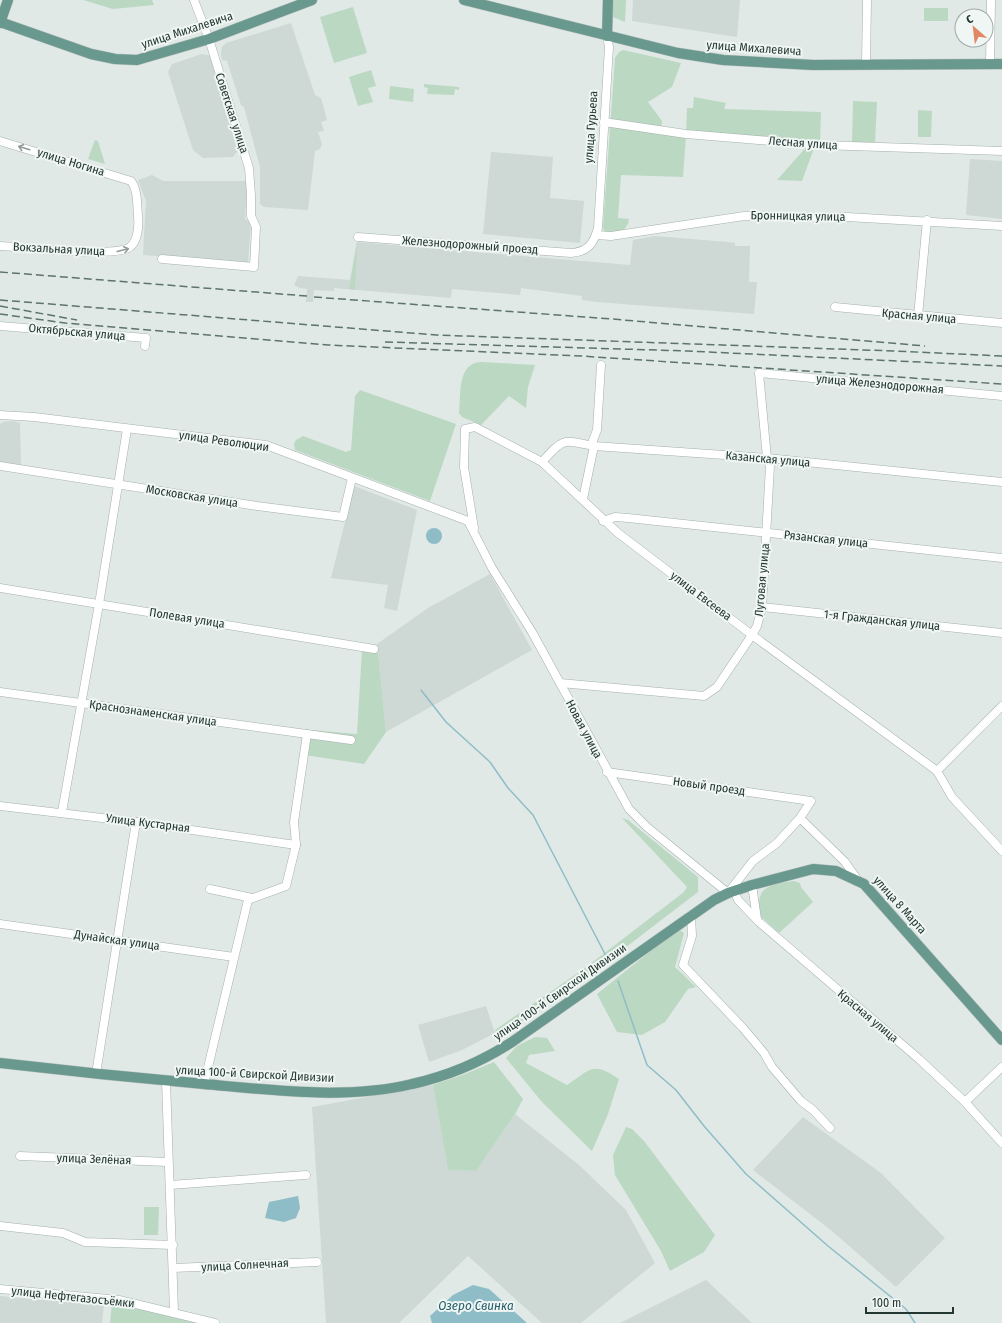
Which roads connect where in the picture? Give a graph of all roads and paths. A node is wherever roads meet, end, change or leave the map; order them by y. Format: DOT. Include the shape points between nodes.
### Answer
graph roads {
  1 [pos="8,0"];
  2 [pos="194,0"];
  3 [pos="312,0"];
  4 [pos="464,0"];
  5 [pos="608,0"];
  6 [pos="867,0"];
  7 [pos="991,0"];
  8 [pos="0,23"];
  9 [pos="607,36"];
  10 [pos="209,39"];
  11 [pos="990,64"];
  12 [pos="1002,64"];
  13 [pos="866,65"];
  14 [pos="604,122"];
  15 [pos="0,141"];
  16 [pos="1002,151"];
  17 [pos="136,190"];
  18 [pos="928,220"];
  19 [pos="1002,226"];
  20 [pos="596,235"];
  21 [pos="358,237"];
  22 [pos="0,246"];
  23 [pos="162,259"];
  24 [pos="835,307"];
  25 [pos="918,316"];
  26 [pos="1002,323"];
  27 [pos="0,326"];
  28 [pos="145,346"];
  29 [pos="601,365"];
  30 [pos="759,373"];
  31 [pos="1002,396"];
  32 [pos="0,415"];
  33 [pos="127,430"];
  34 [pos="594,446"];
  35 [pos="767,458"];
  36 [pos="542,462"];
  37 [pos="0,466"];
  38 [pos="352,478"];
  39 [pos="1002,482"];
  40 [pos="118,485"];
  41 [pos="583,499"];
  42 [pos="603,521"];
  43 [pos="766,532"];
  44 [pos="475,534"];
  45 [pos="1002,558"];
  46 [pos="0,588"];
  47 [pos="99,604"];
  48 [pos="762,607"];
  49 [pos="1002,633"];
  50 [pos="752,635"];
  51 [pos="374,649"];
  52 [pos="560,683"];
  53 [pos="0,692"];
  54 [pos="82,703"];
  55 [pos="1002,706"];
  56 [pos="306,734"];
  57 [pos="351,740"];
  58 [pos="937,771"];
  59 [pos="607,772"];
  60 [pos="0,806"];
  61 [pos="62,812"];
  62 [pos="800,818"];
  63 [pos="136,822"];
  64 [pos="296,845"];
  65 [pos="1002,851"];
  66 [pos="857,879"];
  67 [pos="752,885"];
  68 [pos="210,889"];
  69 [pos="734,891"];
  70 [pos="252,898"];
  71 [pos="691,915"];
  72 [pos="757,919"];
  73 [pos="0,924"];
  74 [pos="118,941"];
  75 [pos="234,957"];
  76 [pos="1002,1040"];
  77 [pos="0,1063"];
  78 [pos="1002,1067"];
  79 [pos="96,1074"];
  80 [pos="166,1081"];
  81 [pos="204,1084"];
  82 [pos="965,1102"];
  83 [pos="830,1128"];
  84 [pos="1002,1143"];
  85 [pos="20,1156"];
  86 [pos="168,1162"];
  87 [pos="306,1175"];
  88 [pos="170,1185"];
  89 [pos="0,1226"];
  90 [pos="173,1245"];
  91 [pos="316,1262"];
  92 [pos="173,1268"];
  93 [pos="0,1289"];
  94 [pos="174,1312"];
  95 [pos="216,1323"];
  1 -- 8 [label="main road"];
  2 -- 10 [label="street, Советская улица"];
  3 -- 10 [label="main road, улица Михалевича"];
  4 -- 9 [label="main road, улица Михалевича"];
  5 -- 9 [label="main road, улица Гурьева"];
  6 -- 13 [label="street"];
  7 -- 11 [label="street"];
  8 -- 10 [label="main road, улица Михалевича" via="91,54 114,59 145,58"];
  9 -- 13 [label="main road, улица Михалевича" via="683,54 723,60"];
  9 -- 14 [label="street, улица Гурьева" via="609,47"];
  10 -- 23 [label="street, Советская улица" via="248,163 252,195 251,216 256,228 254,267"];
  11 -- 12 [label="main road, улица Михалевича"];
  11 -- 13 [label="main road, улица Михалевича"];
  14 -- 16 [label="street, Лесная улица" via="686,134 820,145"];
  14 -- 20 [label="street, улица Гурьева"];
  17 -- 15 [label="street, улица Ногина, one-way" via="131,181"];
  22 -- 17 [label="street, Вокзальная улица, one-way" via="98,252 130,248 136,236 139,220"];
  18 -- 19 [label="street, Бронницкая улица"];
  18 -- 20 [label="street, Бронницкая улица" via="840,216 744,216 611,236"];
  18 -- 25 [label="street"];
  20 -- 21 [label="street, Железнодорожный проезд" via="592,244 571,253"];
  24 -- 25 [label="street, Красная улица"];
  25 -- 26 [label="street, Красная улица"];
  27 -- 28 [label="street, Октябрьская улица" via="146,338"];
  29 -- 34 [label="street" via="597,430 592,443"];
  30 -- 31 [label="street, улица Железнодорожная"];
  30 -- 35 [label="street, Луговая улица"];
  32 -- 33 [label="street, улица Революции" via="34,417"];
  33 -- 38 [label="street, улица Революции" via="257,443"];
  33 -- 40 [label="street"];
  34 -- 35 [label="street, Казанская улица"];
  34 -- 36 [label="street, Казанская улица" via="571,441 561,442"];
  34 -- 41 [label="street"];
  35 -- 39 [label="street, Казанская улица"];
  35 -- 43 [label="street, Луговая улица" via="770,466"];
  36 -- 41 [label="street, улица Евсеева"];
  36 -- 44 [label="street, улица Евсеева" via="475,427 465,429 464,467"];
  37 -- 40 [label="street, Московская улица"];
  38 -- 40 [label="street, Московская улица" via="343,517"];
  38 -- 44 [label="street, улица Революции" via="468,521"];
  40 -- 47 [label="street"];
  41 -- 42 [label="street, улица Евсеева"];
  42 -- 43 [label="street, Рязанская улица" via="624,517"];
  42 -- 50 [label="street, улица Евсеева"];
  43 -- 45 [label="street, Рязанская улица"];
  43 -- 48 [label="street, Луговая улица"];
  44 -- 52 [label="street, Новая улица" via="492,568"];
  46 -- 47 [label="street, Полевая улица"];
  47 -- 51 [label="street, Полевая улица"];
  47 -- 54 [label="street"];
  48 -- 49 [label="street, 1-я Гражданская улица"];
  48 -- 50 [label="street, Луговая улица"];
  50 -- 52 [label="street, Луговая улица" via="716,688 704,696"];
  50 -- 58 [label="street, улица Евсеева"];
  52 -- 59 [label="street, Новая улица"];
  53 -- 54 [label="street, Краснознаменская улица"];
  54 -- 56 [label="street, Краснознаменская улица"];
  54 -- 61 [label="street"];
  55 -- 58 [label="street"];
  56 -- 57 [label="street, Краснознаменская улица"];
  56 -- 64 [label="street" via="294,822"];
  58 -- 65 [label="street" via="952,797"];
  59 -- 62 [label="street, Новый проезд" via="811,801"];
  59 -- 69 [label="street, Новая улица" via="633,815"];
  60 -- 61 [label="street, Улица Кустарная"];
  61 -- 63 [label="street, Улица Кустарная"];
  62 -- 66 [label="street" via="845,862"];
  62 -- 69 [label="street" via="777,843 753,861"];
  63 -- 64 [label="street, Улица Кустарная"];
  63 -- 74 [label="street"];
  64 -- 70 [label="street" via="286,886"];
  66 -- 67 [label="main road, улица 8 Марта" via="836,871 813,869"];
  66 -- 76 [label="main road, улица 8 Марта" via="871,891"];
  67 -- 69 [label="main road, улица 8 Марта"];
  67 -- 72 [label="street"];
  68 -- 70 [label="street"];
  69 -- 71 [label="main road, улица 100-й Свирской Дивизии"];
  69 -- 72 [label="street, Красная улица" via="738,900"];
  70 -- 75 [label="street" via="248,900"];
  71 -- 81 [label="main road, улица 100-й Свирской Дивизии" via="529,1031 481,1061 462,1069 387,1089 255,1089"];
  71 -- 83 [label="street" via="692,936 683,965 744,1028 801,1101"];
  72 -- 82 [label="street, Красная улица"];
  73 -- 74 [label="street, Дунайская улица"];
  74 -- 75 [label="street, Дунайская улица"];
  74 -- 79 [label="street"];
  75 -- 81 [label="street"];
  77 -- 79 [label="main road, улица 100-й Свирской Дивизии"];
  78 -- 82 [label="street"];
  79 -- 80 [label="main road, улица 100-й Свирской Дивизии"];
  80 -- 81 [label="main road, улица 100-й Свирской Дивизии"];
  80 -- 86 [label="street"];
  82 -- 84 [label="street, Красная улица"];
  85 -- 86 [label="street, улица Зелёная"];
  86 -- 88 [label="street"];
  87 -- 88 [label="street"];
  88 -- 90 [label="street"];
  89 -- 90 [label="street" via="63,1233 85,1242"];
  90 -- 92 [label="street"];
  91 -- 92 [label="street, улица Солнечная"];
  92 -- 94 [label="street"];
  93 -- 94 [label="street, улица Нефтегазосъёмки" via="119,1300"];
  94 -- 95 [label="street, улица Нефтегазосъёмки"];
}
